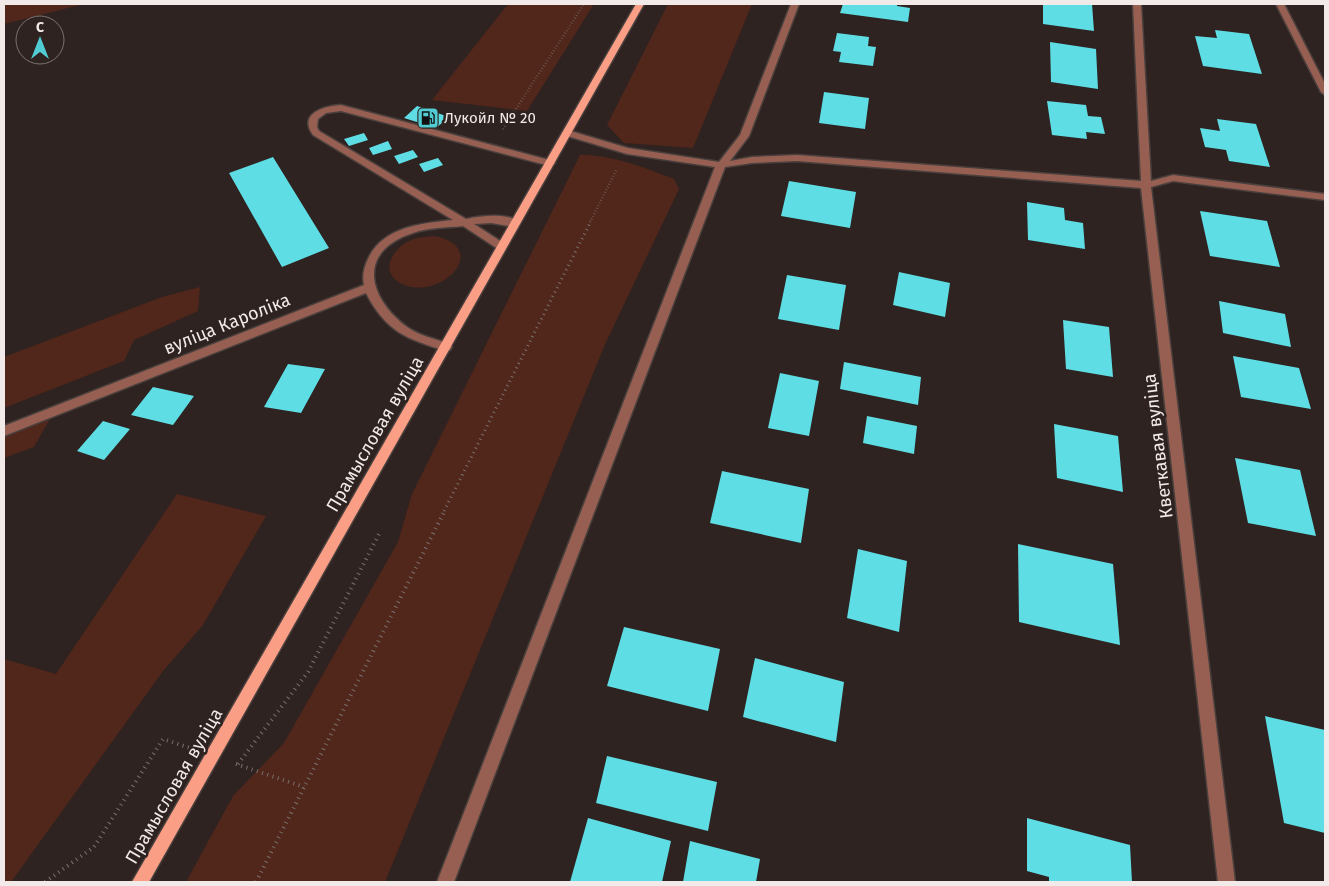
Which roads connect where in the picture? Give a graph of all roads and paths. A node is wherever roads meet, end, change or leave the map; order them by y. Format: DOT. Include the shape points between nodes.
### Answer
graph roads {
  1 [pos="584,4"];
  2 [pos="640,4"];
  3 [pos="795,4"];
  4 [pos="1137,4"];
  5 [pos="1280,4"];
  6 [pos="1325,92"];
  7 [pos="567,133"];
  8 [pos="491,147"];
  9 [pos="627,151"];
  10 [pos="550,163"];
  11 [pos="721,165"];
  12 [pos="1146,185"];
  13 [pos="1325,197"];
  14 [pos="464,222"];
  15 [pos="515,223"];
  16 [pos="501,247"];
  17 [pos="368,288"];
  18 [pos="446,348"];
  19 [pos="4,432"];
  20 [pos="380,532"];
  21 [pos="238,764"];
  22 [pos="140,882"];
  23 [pos="256,882"];
  24 [pos="445,882"];
  25 [pos="1227,882"];
  1 -- 8 [label="path"];
  2 -- 7 [label="main road, Прамысловая вуліца"];
  3 -- 11 [label="street" via="744,136"];
  4 -- 12 [label="street, Кветкавая вуліца"];
  5 -- 6 [label="street"];
  7 -- 9 [label="street"];
  7 -- 10 [label="main road, Прамысловая вуліца"];
  8 -- 10 [label="street"];
  8 -- 14 [label="street" via="341,108 327,109 312,122 316,133"];
  9 -- 11 [label="street"];
  9 -- 23 [label="path"];
  10 -- 15 [label="main road, Прамысловая вуліца"];
  11 -- 12 [label="street" via="797,158"];
  11 -- 24 [label="street"];
  12 -- 13 [label="street" via="1173,178"];
  12 -- 25 [label="street, Кветкавая вуліца"];
  14 -- 15 [label="street" via="487,218"];
  14 -- 16 [label="street"];
  14 -- 17 [label="street" via="416,228 392,238 379,249 369,265"];
  15 -- 16 [label="main road, Прамысловая вуліца"];
  16 -- 18 [label="main road, Прамысловая вуліца"];
  17 -- 18 [label="street" via="386,316 405,332"];
  17 -- 19 [label="street, вуліца Кароліка"];
  18 -- 22 [label="main road, Прамысловая вуліца"];
  20 -- 21 [label="path" via="308,672"];
}
